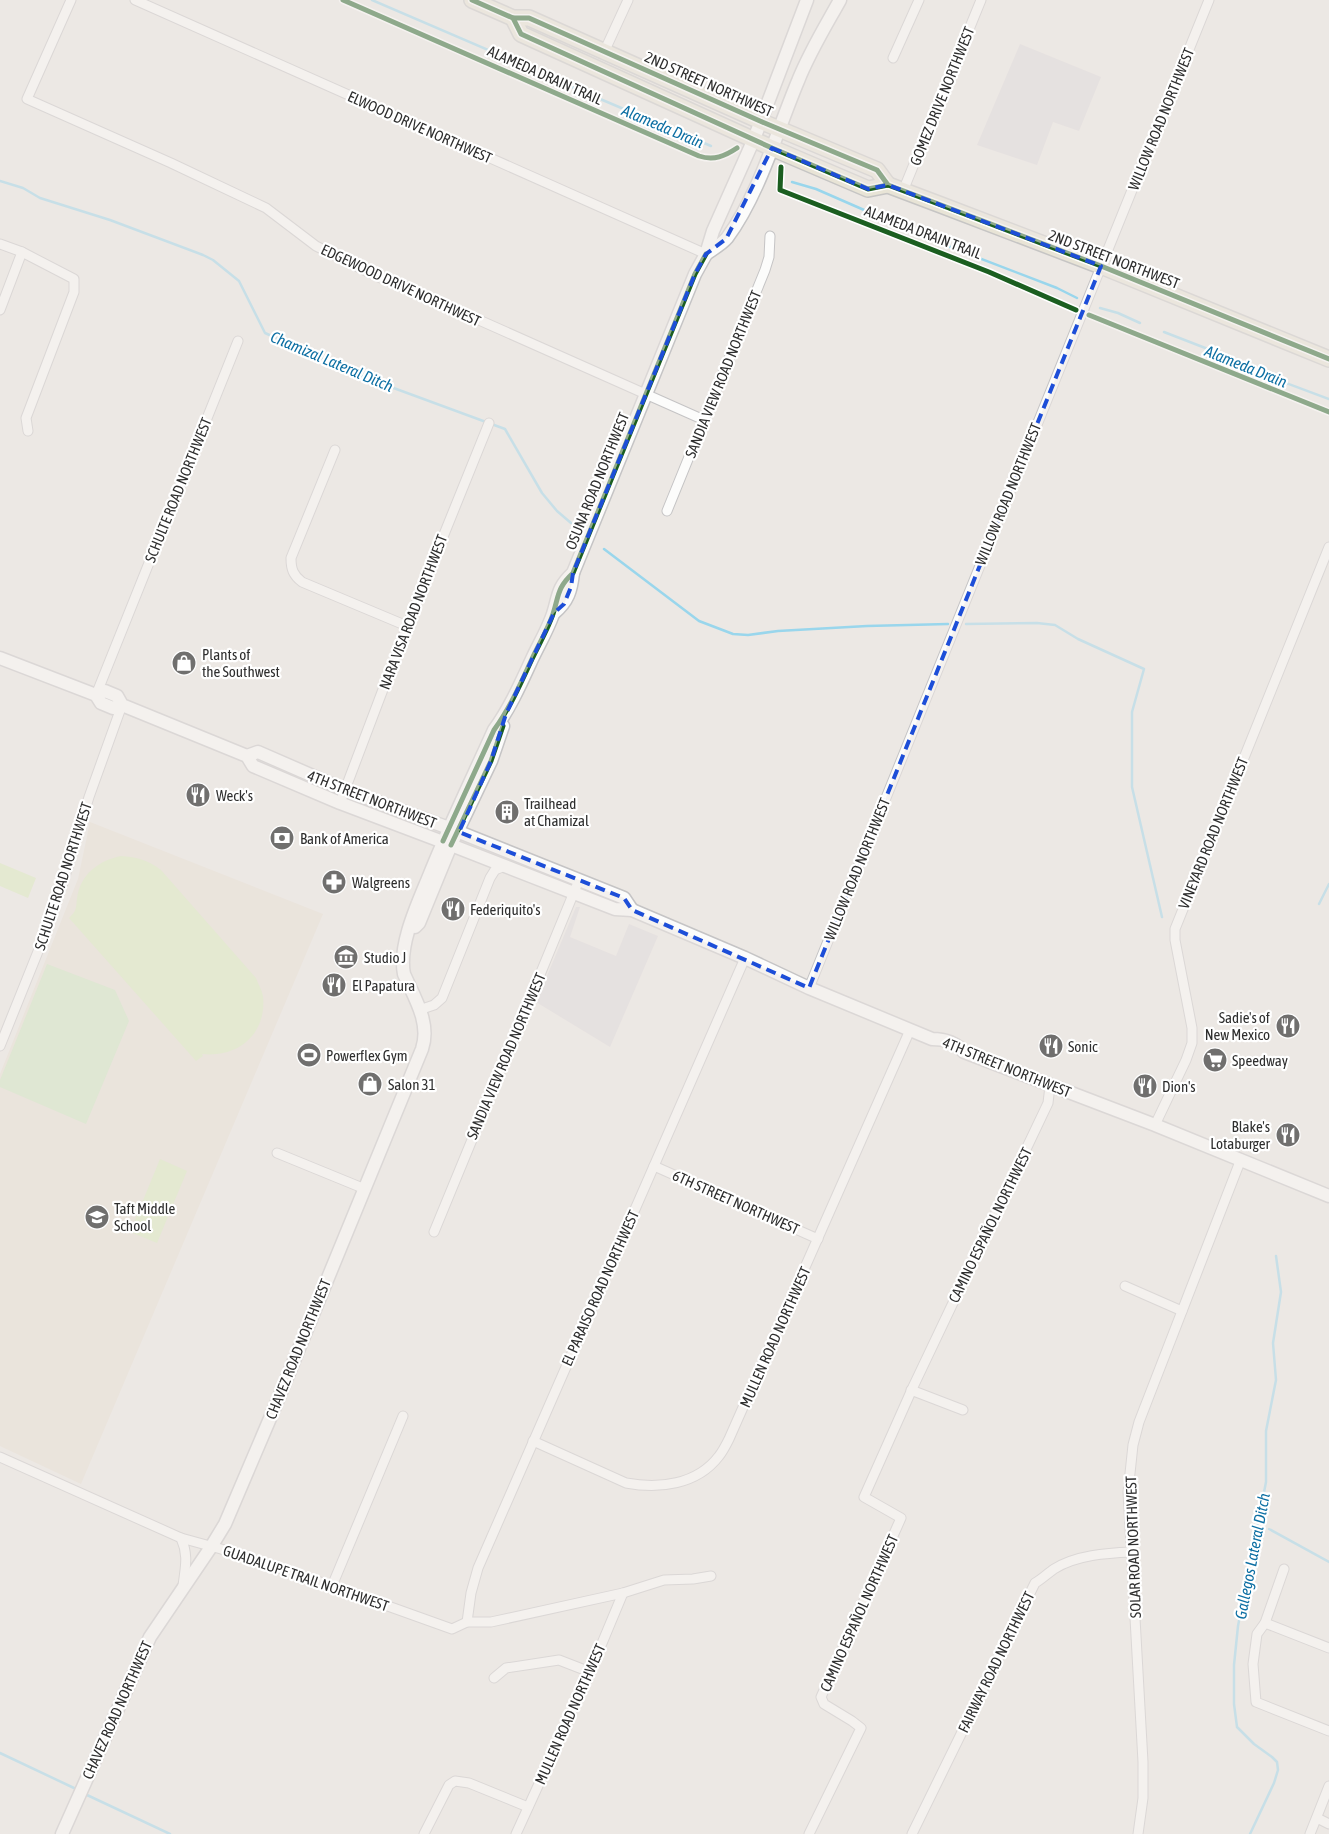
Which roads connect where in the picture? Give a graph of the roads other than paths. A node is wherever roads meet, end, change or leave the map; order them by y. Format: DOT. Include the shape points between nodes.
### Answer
graph roads {
  1 [pos="71,0"];
  2 [pos="135,0"];
  3 [pos="472,0"];
  4 [pos="628,0"];
  5 [pos="807,0"];
  6 [pos="840,0"];
  7 [pos="919,0"];
  8 [pos="981,0"];
  9 [pos="1209,0"];
  10 [pos="513,18"];
  11 [pos="604,50"];
  12 [pos="893,58"];
  13 [pos="760,121"];
  14 [pos="779,129"];
  15 [pos="754,139"];
  16 [pos="772,148"];
  17 [pos="888,186"];
  18 [pos="903,191"];
  19 [pos="770,236"];
  20 [pos="0,244"];
  21 [pos="22,252"];
  22 [pos="706,254"];
  23 [pos="1101,266"];
  24 [pos="0,310"];
  25 [pos="238,341"];
  26 [pos="1329,360"];
  27 [pos="646,396"];
  28 [pos="704,420"];
  29 [pos="489,422"];
  30 [pos="28,431"];
  31 [pos="335,450"];
  32 [pos="667,511"];
  33 [pos="1329,547"];
  34 [pos="406,626"];
  35 [pos="0,658"];
  36 [pos="96,695"];
  37 [pos="122,705"];
  38 [pos="247,756"];
  39 [pos="345,790"];
  40 [pos="340,803"];
  41 [pos="451,837"];
  42 [pos="505,866"];
  43 [pos="580,880"];
  44 [pos="574,894"];
  45 [pos="632,910"];
  46 [pos="745,958"];
  47 [pos="809,988"];
  48 [pos="420,1010"];
  49 [pos="910,1030"];
  50 [pos="0,1046"];
  51 [pos="1050,1086"];
  52 [pos="1155,1125"];
  53 [pos="277,1153"];
  54 [pos="1241,1159"];
  55 [pos="654,1166"];
  56 [pos="364,1190"];
  57 [pos="1329,1196"];
  58 [pos="434,1232"];
  59 [pos="818,1239"];
  60 [pos="1125,1286"];
  61 [pos="1182,1311"];
  62 [pos="911,1390"];
  63 [pos="963,1410"];
  64 [pos="403,1416"];
  65 [pos="532,1441"];
  66 [pos="0,1457"];
  67 [pos="181,1538"];
  68 [pos="211,1547"];
  69 [pos="1132,1552"];
  70 [pos="1284,1569"];
  71 [pos="711,1576"];
  72 [pos="183,1586"];
  73 [pos="332,1586"];
  74 [pos="622,1593"];
  75 [pos="467,1622"];
  76 [pos="1264,1623"];
  77 [pos="1329,1648"];
  78 [pos="590,1672"];
  79 [pos="494,1678"];
  80 [pos="1329,1731"];
  81 [pos="1329,1786"];
  82 [pos="528,1807"];
  83 [pos="1316,1818"];
  84 [pos="1329,1824"];
  85 [pos="62,1834"];
  86 [pos="424,1834"];
  87 [pos="516,1834"];
  88 [pos="809,1834"];
  89 [pos="912,1834"];
  90 [pos="1138,1834"];
  91 [pos="1310,1834"];
  1 -- 27 [label="street, EDGEWOOD DRIVE NORTHWEST" via="27,99 266,208 316,246 376,276"];
  2 -- 22 [label="street, ELWOOD DRIVE NORTHWEST"];
  3 -- 10 [label="main road, 2ND STREET NORTHWEST"];
  4 -- 11 [label="street"];
  5 -- 13 [label="main road, OSUNA ROAD NORTHWEST"];
  6 -- 14 [label="main road, OSUNA ROAD NORTHWEST" via="812,50"];
  7 -- 12 [label="street"];
  8 -- 18 [label="street, GOMEZ DRIVE NORTHWEST"];
  9 -- 23 [label="street, WILLOW ROAD NORTHWEST"];
  10 -- 11 [label="main road, 2ND STREET NORTHWEST" via="529,18"];
  10 -- 15 [label="main road, 2ND STREET NORTHWEST" via="522,34"];
  11 -- 13 [label="main road, 2ND STREET NORTHWEST"];
  13 -- 14 [label="main road, 2ND STREET NORTHWEST"];
  13 -- 15 [label="main road, OSUNA ROAD NORTHWEST"];
  14 -- 16 [label="main road, OSUNA ROAD NORTHWEST"];
  14 -- 17 [label="main road, 2ND STREET NORTHWEST" via="876,170"];
  15 -- 16 [label="main road, 2ND STREET NORTHWEST"];
  15 -- 22 [label="main road, OSUNA ROAD NORTHWEST" via="713,230"];
  16 -- 17 [label="main road, 2ND STREET NORTHWEST" via="868,188"];
  16 -- 22 [label="main road, OSUNA ROAD NORTHWEST" via="745,208 726,239"];
  17 -- 18 [label="main road, 2ND STREET NORTHWEST"];
  18 -- 23 [label="main road, 2ND STREET NORTHWEST"];
  19 -- 28 [label="street, SANDIA VIEW ROAD NORTHWEST" via="765,270"];
  20 -- 21 [label="street"];
  21 -- 24 [label="street"];
  21 -- 30 [label="street" via="74,279 74,292 26,418"];
  22 -- 27 [label="main road, OSUNA ROAD NORTHWEST"];
  23 -- 26 [label="main road, 2ND STREET NORTHWEST"];
  23 -- 47 [label="street, WILLOW ROAD NORTHWEST"];
  25 -- 36 [label="street, SCHULTE ROAD NORTHWEST"];
  27 -- 28 [label="street, EDGEWOOD DRIVE NORTHWEST"];
  27 -- 41 [label="main road, OSUNA ROAD NORTHWEST" via="572,573 571,587 564,604 554,613 506,714 491,761"];
  28 -- 32 [label="street, SANDIA VIEW ROAD NORTHWEST"];
  29 -- 34 [label="street, NARA VISA ROAD NORTHWEST"];
  31 -- 34 [label="street" via="291,558 292,571 302,582"];
  33 -- 52 [label="street, VINEYARD ROAD NORTHWEST" via="1177,922 1175,940 1192,1043"];
  34 -- 39 [label="street, NARA VISA ROAD NORTHWEST"];
  35 -- 36 [label="main road, 4TH STREET NORTHWEST"];
  36 -- 37 [label="main road, 4TH STREET NORTHWEST" via="102,703 113,708"];
  37 -- 38 [label="main road, 4TH STREET NORTHWEST"];
  37 -- 50 [label="street, SCHULTE ROAD NORTHWEST" via="64,880"];
  38 -- 39 [label="main road, 4TH STREET NORTHWEST" via="258,752"];
  38 -- 40 [label="main road, 4TH STREET NORTHWEST" via="253,766"];
  39 -- 40 [label="street, NARA VISA ROAD NORTHWEST"];
  39 -- 41 [label="main road, 4TH STREET NORTHWEST"];
  40 -- 41 [label="main road, 4TH STREET NORTHWEST"];
  41 -- 42 [label="main road, 4TH STREET NORTHWEST"];
  41 -- 43 [label="main road, 4TH STREET NORTHWEST"];
  41 -- 48 [label="main road" via="411,919 402,958 404,974"];
  42 -- 44 [label="main road, 4TH STREET NORTHWEST"];
  42 -- 48 [label="street" via="495,870 487,886 442,998"];
  43 -- 44 [label="street, SANDIA VIEW ROAD NORTHWEST"];
  43 -- 45 [label="main road, 4TH STREET NORTHWEST" via="624,898"];
  44 -- 45 [label="main road, 4TH STREET NORTHWEST" via="616,909"];
  44 -- 58 [label="street, SANDIA VIEW ROAD NORTHWEST"];
  45 -- 46 [label="main road, 4TH STREET NORTHWEST"];
  46 -- 47 [label="main road, 4TH STREET NORTHWEST"];
  46 -- 55 [label="street, EL PARAISO ROAD NORTHWEST"];
  47 -- 49 [label="main road, 4TH STREET NORTHWEST"];
  48 -- 56 [label="main road, CHAVEZ ROAD NORTHWEST" via="426,1032 424,1043"];
  49 -- 51 [label="main road, 4TH STREET NORTHWEST" via="932,1039 939,1046 964,1052"];
  49 -- 59 [label="street, MULLEN ROAD NORTHWEST"];
  51 -- 52 [label="main road, 4TH STREET NORTHWEST"];
  51 -- 62 [label="street, CAMINO ESPAÑOL NORTHWEST" via="1048,1103"];
  52 -- 54 [label="main road, 4TH STREET NORTHWEST"];
  53 -- 56 [label="street"];
  54 -- 57 [label="main road, 4TH STREET NORTHWEST"];
  54 -- 61 [label="street, SOLAR ROAD NORTHWEST"];
  55 -- 59 [label="street, 6TH STREET NORTHWEST"];
  55 -- 65 [label="street, EL PARAISO ROAD NORTHWEST"];
  56 -- 68 [label="main road, CHAVEZ ROAD NORTHWEST" via="225,1524"];
  59 -- 65 [label="street, MULLEN ROAD NORTHWEST" via="730,1439 719,1457 705,1469 672,1484 626,1483"];
  60 -- 61 [label="street"];
  61 -- 69 [label="street, SOLAR ROAD NORTHWEST" via="1133,1445 1128,1492"];
  62 -- 63 [label="street"];
  62 -- 88 [label="street, CAMINO ESPAÑOL NORTHWEST" via="864,1497 901,1518 820,1697 824,1704 861,1728"];
  64 -- 73 [label="street"];
  65 -- 75 [label="street, EL PARAISO ROAD NORTHWEST" via="478,1568"];
  66 -- 67 [label="street, GUADALUPE TRAIL NORTHWEST"];
  67 -- 68 [label="street, GUADALUPE TRAIL NORTHWEST"];
  67 -- 72 [label="street" via="187,1558"];
  68 -- 72 [label="main road, CHAVEZ ROAD NORTHWEST"];
  68 -- 73 [label="street, GUADALUPE TRAIL NORTHWEST"];
  69 -- 89 [label="street, FAIRWAY ROAD NORTHWEST" via="1098,1554 1077,1560 1055,1568 1035,1584"];
  69 -- 90 [label="street, SOLAR ROAD NORTHWEST" via="1143,1762"];
  70 -- 76 [label="street"];
  71 -- 74 [label="street, GUADALUPE TRAIL NORTHWEST" via="664,1580"];
  72 -- 85 [label="main road, CHAVEZ ROAD NORTHWEST" via="150,1637"];
  73 -- 75 [label="street, GUADALUPE TRAIL NORTHWEST" via="452,1629"];
  74 -- 75 [label="street, GUADALUPE TRAIL NORTHWEST" via="491,1622"];
  74 -- 78 [label="street, MULLEN ROAD NORTHWEST"];
  76 -- 77 [label="street"];
  76 -- 80 [label="street" via="1257,1634 1253,1664 1256,1702"];
  78 -- 79 [label="street" via="559,1660 506,1668"];
  78 -- 82 [label="street, MULLEN ROAD NORTHWEST"];
  81 -- 83 [label="street"];
  82 -- 86 [label="street" via="469,1783 455,1781 449,1785"];
  82 -- 87 [label="street, MULLEN ROAD NORTHWEST"];
  83 -- 84 [label="street"];
  83 -- 91 [label="street"];
}
